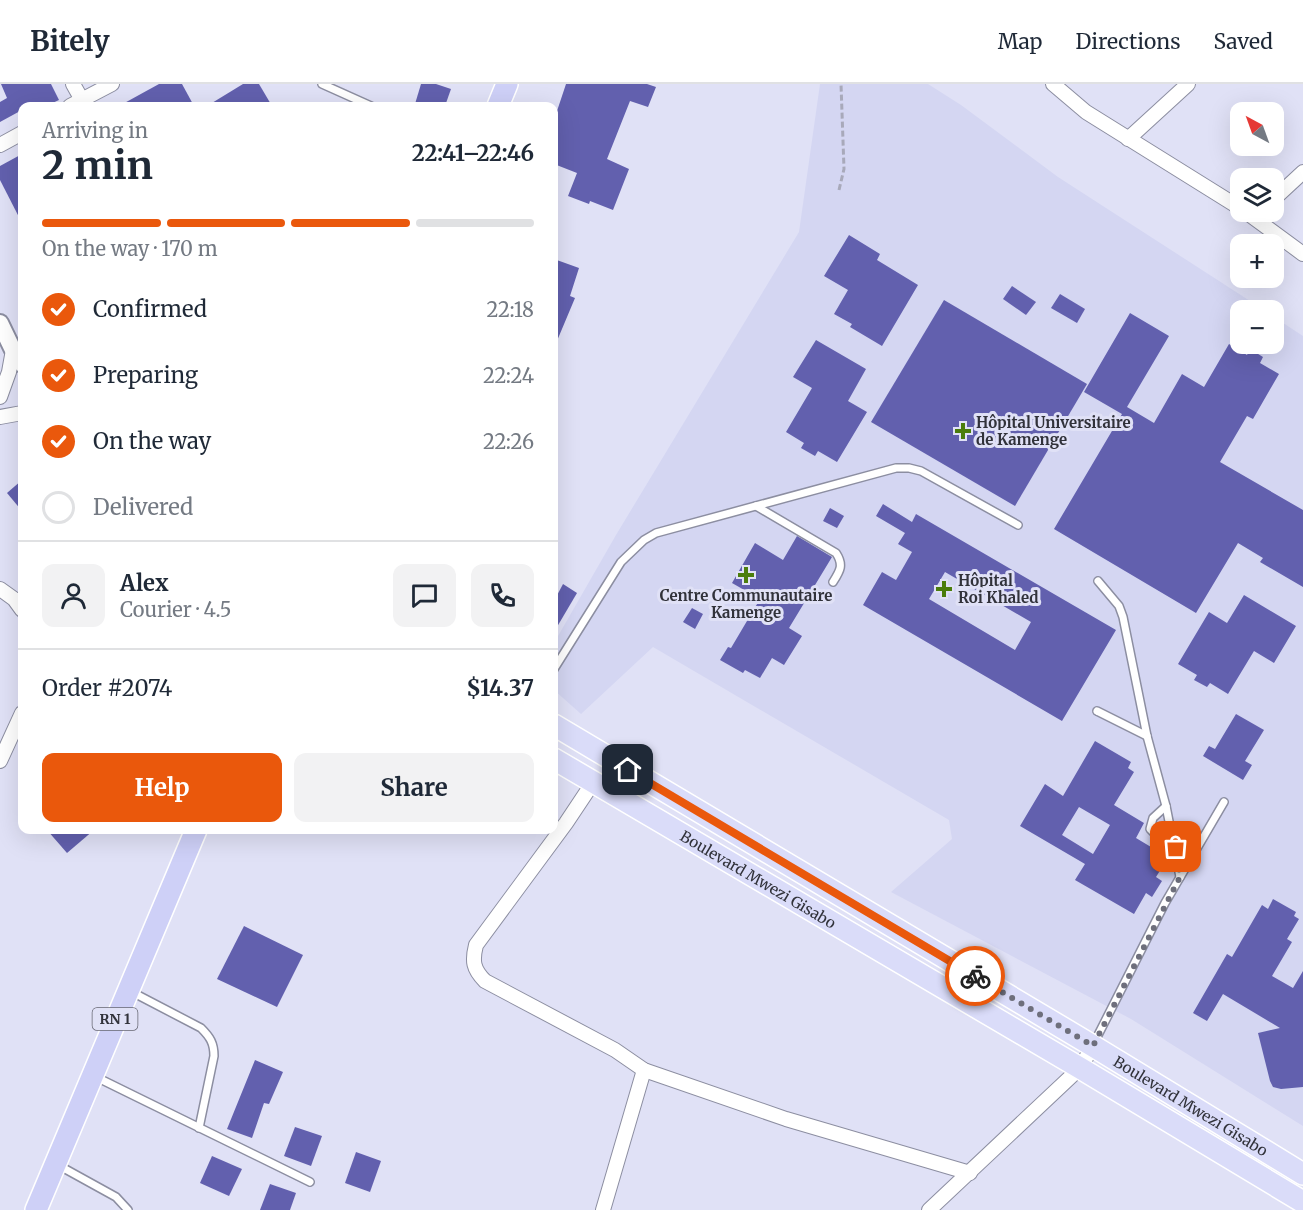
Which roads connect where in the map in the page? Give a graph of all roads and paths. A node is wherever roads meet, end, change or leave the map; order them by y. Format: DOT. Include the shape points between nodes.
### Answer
graph roads {
  1 [pos="73,84"];
  2 [pos="112,84"];
  3 [pos="322,84"];
  4 [pos="507,84"];
  5 [pos="841,84"];
  6 [pos="1053,84"];
  7 [pos="1188,84"];
  8 [pos="76,102"];
  9 [pos="78,102"];
  10 [pos="362,102"];
  11 [pos="500,102"];
  12 [pos="18,135"];
  13 [pos="1128,139"];
  14 [pos="0,145"];
  15 [pos="1303,172"];
  16 [pos="839,190"];
  17 [pos="1284,190"];
  18 [pos="1230,202"];
  19 [pos="1264,222"];
  20 [pos="1303,254"];
  21 [pos="0,322"];
  22 [pos="13,350"];
  23 [pos="18,358"];
  24 [pos="0,397"];
  25 [pos="18,414"];
  26 [pos="0,417"];
  27 [pos="756,506"];
  28 [pos="1017,525"];
  29 [pos="1098,581"];
  30 [pos="833,582"];
  31 [pos="0,589"];
  32 [pos="18,604"];
  33 [pos="558,663"];
  34 [pos="1097,711"];
  35 [pos="18,722"];
  36 [pos="558,727"];
  37 [pos="1147,736"];
  38 [pos="0,761"];
  39 [pos="558,761"];
  40 [pos="594,781"];
  41 [pos="1224,802"];
  42 [pos="1166,806"];
  43 [pos="193,834"];
  44 [pos="558,834"];
  45 [pos="558,834"];
  46 [pos="1176,847"];
  47 [pos="1180,877"];
  48 [pos="867,912"];
  49 [pos="853,936"];
  50 [pos="128,990"];
  51 [pos="1093,1046"];
  52 [pos="1080,1068"];
  53 [pos="644,1070"];
  54 [pos="92,1075"];
  55 [pos="198,1128"];
  56 [pos="55,1163"];
  57 [pos="970,1173"];
  58 [pos="1303,1174"];
  59 [pos="310,1182"];
  60 [pos="1303,1202"];
  61 [pos="36,1210"];
  62 [pos="128,1210"];
  63 [pos="603,1210"];
  64 [pos="929,1210"];
  1 -- 8 [label="street"];
  2 -- 9 [label="street"];
  3 -- 10 [label="lane"];
  4 -- 11 [label="highway"];
  5 -- 16 [label="path" via="844,169"];
  6 -- 13 [label="street" via="1086,112"];
  7 -- 13 [label="street"];
  12 -- 14 [label="street"];
  13 -- 18 [label="street"];
  15 -- 17 [label="street"];
  19 -- 20 [label="street"];
  21 -- 22 [label="street"];
  22 -- 23 [label="street"];
  22 -- 24 [label="street"];
  25 -- 26 [label="street"];
  27 -- 28 [label="lane" via="896,468 909,468"];
  27 -- 30 [label="lane" via="836,553 842,569"];
  27 -- 33 [label="lane" via="656,533 644,540 621,562"];
  29 -- 37 [label="lane" via="1123,617"];
  31 -- 32 [label="street"];
  34 -- 37 [label="lane"];
  35 -- 38 [label="street"];
  36 -- 48 [label="main road, Boulevard Mwezi Gisabo"];
  37 -- 42 [label="lane"];
  39 -- 40 [label="main road, Boulevard Mwezi Gisabo"];
  40 -- 45 [label="street"];
  40 -- 49 [label="main road, Boulevard Mwezi Gisabo"];
  41 -- 47 [label="lane"];
  42 -- 46 [label="lane"];
  42 -- 46 [label="lane" via="1153,818 1150,829 1162,841"];
  43 -- 50 [label="highway, RN 1"];
  44 -- 53 [label="street" via="476,945 475,971 485,981 615,1050"];
  46 -- 47 [label="lane"];
  47 -- 51 [label="lane"];
  48 -- 49 [label="main road"];
  48 -- 51 [label="main road, Boulevard Mwezi Gisabo"];
  49 -- 52 [label="main road, Boulevard Mwezi Gisabo"];
  50 -- 54 [label="highway, RN 1"];
  50 -- 55 [label="lane" via="201,1028 210,1037 214,1056"];
  51 -- 52 [label="street"];
  51 -- 58 [label="main road, Boulevard Mwezi Gisabo"];
  52 -- 57 [label="street"];
  52 -- 60 [label="main road, Boulevard Mwezi Gisabo"];
  53 -- 57 [label="street" via="786,1119"];
  53 -- 63 [label="street"];
  54 -- 55 [label="lane"];
  54 -- 56 [label="highway, RN 1"];
  55 -- 59 [label="lane"];
  56 -- 61 [label="highway, RN 1"];
  56 -- 62 [label="lane" via="116,1197"];
  57 -- 64 [label="street"];
}
